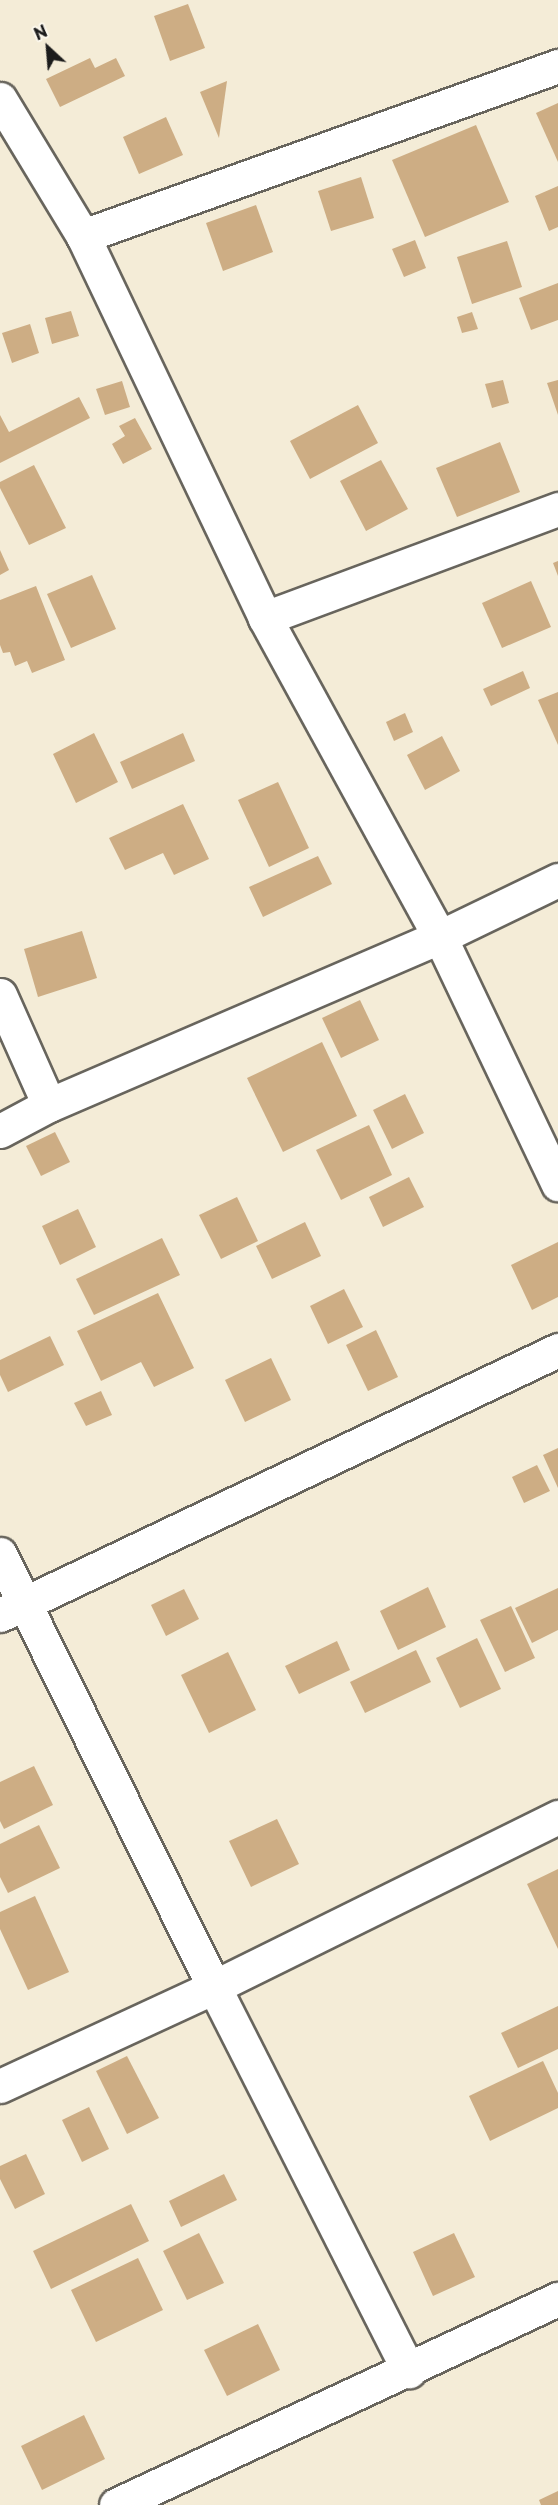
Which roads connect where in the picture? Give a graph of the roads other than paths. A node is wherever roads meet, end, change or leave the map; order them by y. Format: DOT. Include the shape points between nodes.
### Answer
graph roads {
  1 [pos="558,66"];
  2 [pos="0,99"];
  3 [pos="83,236"];
  4 [pos="558,509"];
  5 [pos="265,618"];
  6 [pos="558,880"];
  7 [pos="440,937"];
  8 [pos="0,995"];
  9 [pos="50,1105"];
  10 [pos="0,1131"];
  11 [pos="558,1184"];
  12 [pos="558,1350"];
  13 [pos="0,1554"];
  14 [pos="12,1609"];
  15 [pos="558,1817"];
  16 [pos="214,1987"];
  17 [pos="0,2086"];
  18 [pos="558,2300"];
  19 [pos="409,2371"];
  20 [pos="116,2505"];
  1 -- 3 [label="street"];
  2 -- 3 [label="street"];
  3 -- 5 [label="street"];
  4 -- 5 [label="street"];
  5 -- 7 [label="street"];
  6 -- 7 [label="street"];
  7 -- 9 [label="street"];
  7 -- 11 [label="street"];
  8 -- 9 [label="street"];
  9 -- 10 [label="street"];
  12 -- 14 [label="street"];
  13 -- 14 [label="street"];
  14 -- 16 [label="street"];
  15 -- 16 [label="street"];
  16 -- 17 [label="street"];
  16 -- 19 [label="street"];
  18 -- 19 [label="street"];
  19 -- 20 [label="street"];
}
